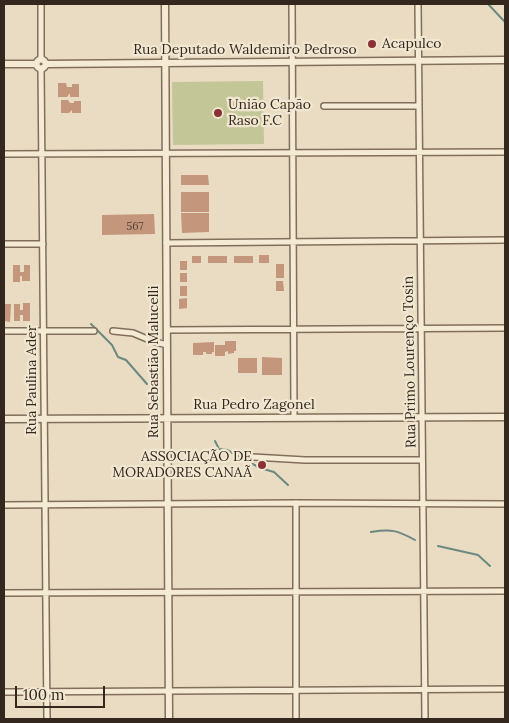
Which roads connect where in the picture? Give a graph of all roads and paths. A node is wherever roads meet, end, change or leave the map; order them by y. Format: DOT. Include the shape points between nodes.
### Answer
graph roads {
  1 [pos="40,4"];
  2 [pos="165,4"];
  3 [pos="292,4"];
  4 [pos="418,4"];
  5 [pos="505,60"];
  6 [pos="419,61"];
  7 [pos="292,62"];
  8 [pos="165,63"];
  9 [pos="4,64"];
  10 [pos="41,64"];
  11 [pos="324,106"];
  12 [pos="419,106"];
  13 [pos="420,152"];
  14 [pos="505,152"];
  15 [pos="293,153"];
  16 [pos="4,154"];
  17 [pos="42,154"];
  18 [pos="166,154"];
  19 [pos="505,240"];
  20 [pos="420,241"];
  21 [pos="293,242"];
  22 [pos="166,243"];
  23 [pos="4,244"];
  24 [pos="42,244"];
  25 [pos="505,328"];
  26 [pos="294,329"];
  27 [pos="421,329"];
  28 [pos="167,330"];
  29 [pos="4,331"];
  30 [pos="43,331"];
  31 [pos="94,331"];
  32 [pos="113,331"];
  33 [pos="167,345"];
  34 [pos="505,416"];
  35 [pos="294,417"];
  36 [pos="422,417"];
  37 [pos="4,418"];
  38 [pos="44,418"];
  39 [pos="167,418"];
  40 [pos="253,457"];
  41 [pos="422,460"];
  42 [pos="296,503"];
  43 [pos="168,504"];
  44 [pos="505,504"];
  45 [pos="4,505"];
  46 [pos="45,505"];
  47 [pos="423,505"];
  48 [pos="424,591"];
  49 [pos="505,591"];
  50 [pos="168,592"];
  51 [pos="295,592"];
  52 [pos="4,593"];
  53 [pos="46,593"];
  54 [pos="505,689"];
  55 [pos="296,690"];
  56 [pos="424,690"];
  57 [pos="169,691"];
  58 [pos="4,692"];
  59 [pos="46,692"];
  60 [pos="47,719"];
  61 [pos="169,719"];
  62 [pos="296,719"];
  63 [pos="424,719"];
  1 -- 10 [label="street, Rua Paulina Ader"];
  2 -- 8 [label="street, Rua Sebastião Malucelli"];
  3 -- 7 [label="street"];
  4 -- 6 [label="street, Rua Primo Lourenço Tosin"];
  5 -- 6 [label="street, Rua Deputado Waldemiro Pedroso"];
  6 -- 7 [label="street, Rua Deputado Waldemiro Pedroso"];
  6 -- 12 [label="street, Rua Primo Lourenço Tosin"];
  7 -- 8 [label="street, Rua Deputado Waldemiro Pedroso"];
  7 -- 15 [label="street"];
  8 -- 10 [label="street, Rua Deputado Waldemiro Pedroso"];
  8 -- 18 [label="street, Rua Sebastião Malucelli"];
  9 -- 10 [label="street, Rua Deputado Waldemiro Pedroso"];
  10 -- 17 [label="street, Rua Paulina Ader"];
  11 -- 12 [label="street"];
  12 -- 13 [label="street, Rua Primo Lourenço Tosin"];
  13 -- 14 [label="street"];
  13 -- 15 [label="street"];
  13 -- 20 [label="street, Rua Primo Lourenço Tosin"];
  15 -- 18 [label="street"];
  15 -- 21 [label="street"];
  16 -- 17 [label="street"];
  17 -- 18 [label="street"];
  17 -- 24 [label="street, Rua Paulina Ader"];
  18 -- 22 [label="street, Rua Sebastião Malucelli"];
  19 -- 20 [label="street"];
  20 -- 21 [label="street"];
  20 -- 27 [label="street, Rua Primo Lourenço Tosin"];
  21 -- 22 [label="street"];
  21 -- 26 [label="street"];
  22 -- 28 [label="street, Rua Sebastião Malucelli"];
  23 -- 24 [label="street"];
  24 -- 30 [label="street, Rua Paulina Ader"];
  25 -- 27 [label="street"];
  26 -- 27 [label="street"];
  26 -- 28 [label="street"];
  26 -- 35 [label="street"];
  27 -- 36 [label="street, Rua Primo Lourenço Tosin"];
  28 -- 33 [label="street, Rua Sebastião Malucelli"];
  29 -- 30 [label="street"];
  30 -- 31 [label="street"];
  30 -- 38 [label="street, Rua Paulina Ader"];
  32 -- 33 [label="street" via="133,333"];
  33 -- 39 [label="street, Rua Sebastião Malucelli"];
  34 -- 36 [label="street, Rua Pedro Zagonel"];
  35 -- 36 [label="street, Rua Pedro Zagonel"];
  35 -- 39 [label="street, Rua Pedro Zagonel"];
  36 -- 41 [label="street, Rua Primo Lourenço Tosin"];
  37 -- 38 [label="street, Rua Pedro Zagonel"];
  38 -- 39 [label="street, Rua Pedro Zagonel"];
  38 -- 46 [label="street, Rua Paulina Ader"];
  39 -- 43 [label="street, Rua Sebastião Malucelli"];
  40 -- 41 [label="street"];
  41 -- 47 [label="street, Rua Primo Lourenço Tosin"];
  42 -- 43 [label="street"];
  42 -- 47 [label="street"];
  42 -- 51 [label="street"];
  43 -- 46 [label="street"];
  43 -- 50 [label="street, Rua Sebastião Malucelli"];
  44 -- 47 [label="street"];
  45 -- 46 [label="street"];
  46 -- 53 [label="street, Rua Paulina Ader"];
  47 -- 48 [label="street, Rua Primo Lourenço Tosin"];
  48 -- 49 [label="street"];
  48 -- 51 [label="street"];
  48 -- 56 [label="street, Rua Primo Lourenço Tosin"];
  50 -- 51 [label="street"];
  50 -- 53 [label="street"];
  50 -- 57 [label="street, Rua Sebastião Malucelli"];
  51 -- 55 [label="street"];
  52 -- 53 [label="street"];
  53 -- 59 [label="street, Rua Paulina Ader"];
  54 -- 56 [label="street"];
  55 -- 56 [label="street"];
  55 -- 57 [label="street"];
  55 -- 62 [label="street"];
  56 -- 63 [label="street, Rua Primo Lourenço Tosin"];
  57 -- 59 [label="street"];
  57 -- 61 [label="street, Rua Sebastião Malucelli"];
  58 -- 59 [label="street"];
  59 -- 60 [label="street, Rua Paulina Ader"];
}
